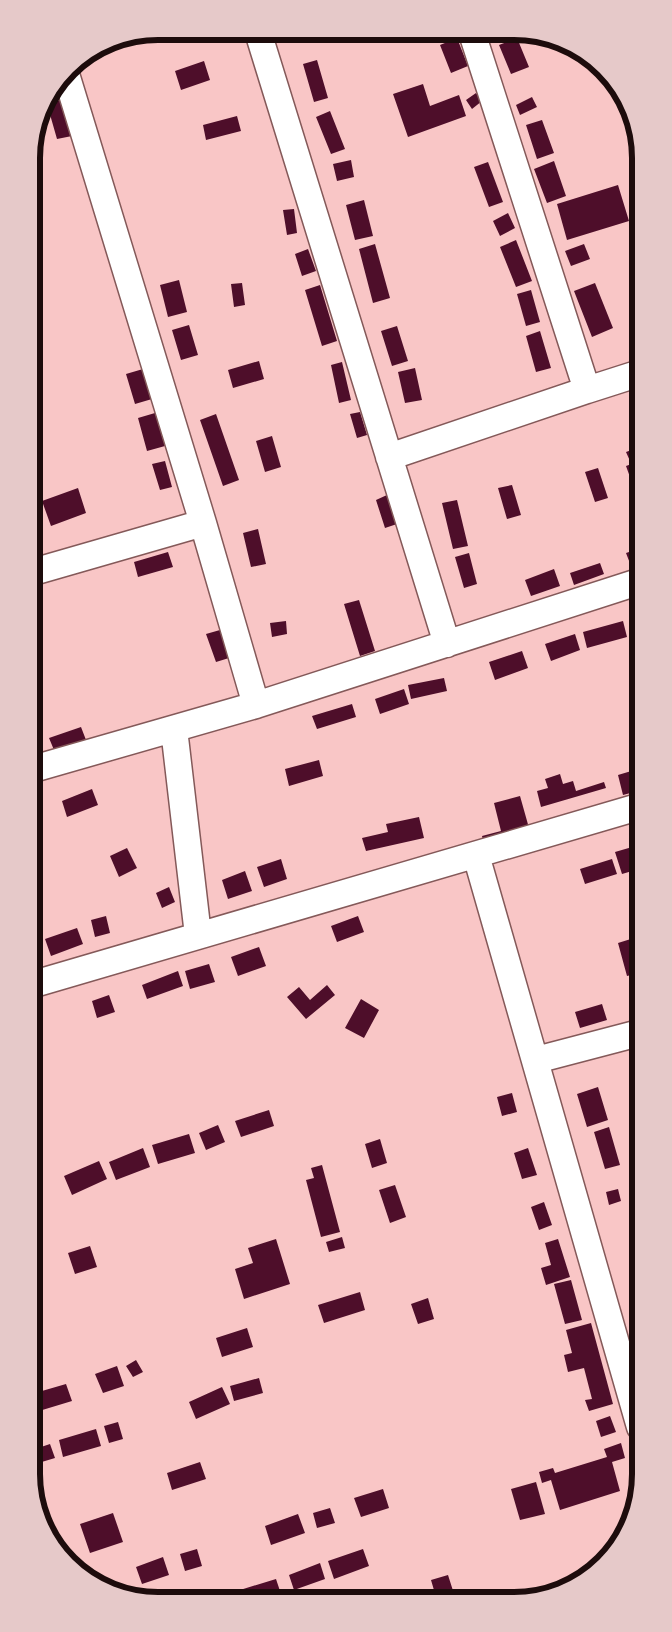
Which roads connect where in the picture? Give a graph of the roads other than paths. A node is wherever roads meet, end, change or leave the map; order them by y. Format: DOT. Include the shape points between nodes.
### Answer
graph roads {
  1 [pos="260,40"];
  2 [pos="474,40"];
  3 [pos="68,81"];
  4 [pos="632,376"];
  5 [pos="587,390"];
  6 [pos="389,457"];
  7 [pos="203,523"];
  8 [pos="40,570"];
  9 [pos="632,584"];
  10 [pos="447,644"];
  11 [pos="256,705"];
  12 [pos="174,729"];
  13 [pos="40,767"];
  14 [pos="632,809"];
  15 [pos="476,855"];
  16 [pos="198,935"];
  17 [pos="40,982"];
  18 [pos="632,1035"];
  19 [pos="536,1060"];
  20 [pos="632,1399"];
  1 -- 6 [label="street"];
  2 -- 5 [label="street"];
  3 -- 7 [label="street"];
  4 -- 5 [label="street"];
  5 -- 6 [label="street"];
  6 -- 10 [label="street"];
  7 -- 8 [label="street"];
  7 -- 11 [label="street"];
  9 -- 10 [label="street"];
  10 -- 11 [label="street"];
  11 -- 12 [label="street"];
  12 -- 13 [label="street"];
  12 -- 16 [label="street"];
  14 -- 15 [label="street"];
  15 -- 16 [label="street"];
  15 -- 19 [label="street"];
  16 -- 17 [label="street"];
  18 -- 19 [label="street"];
  19 -- 20 [label="street"];
}
